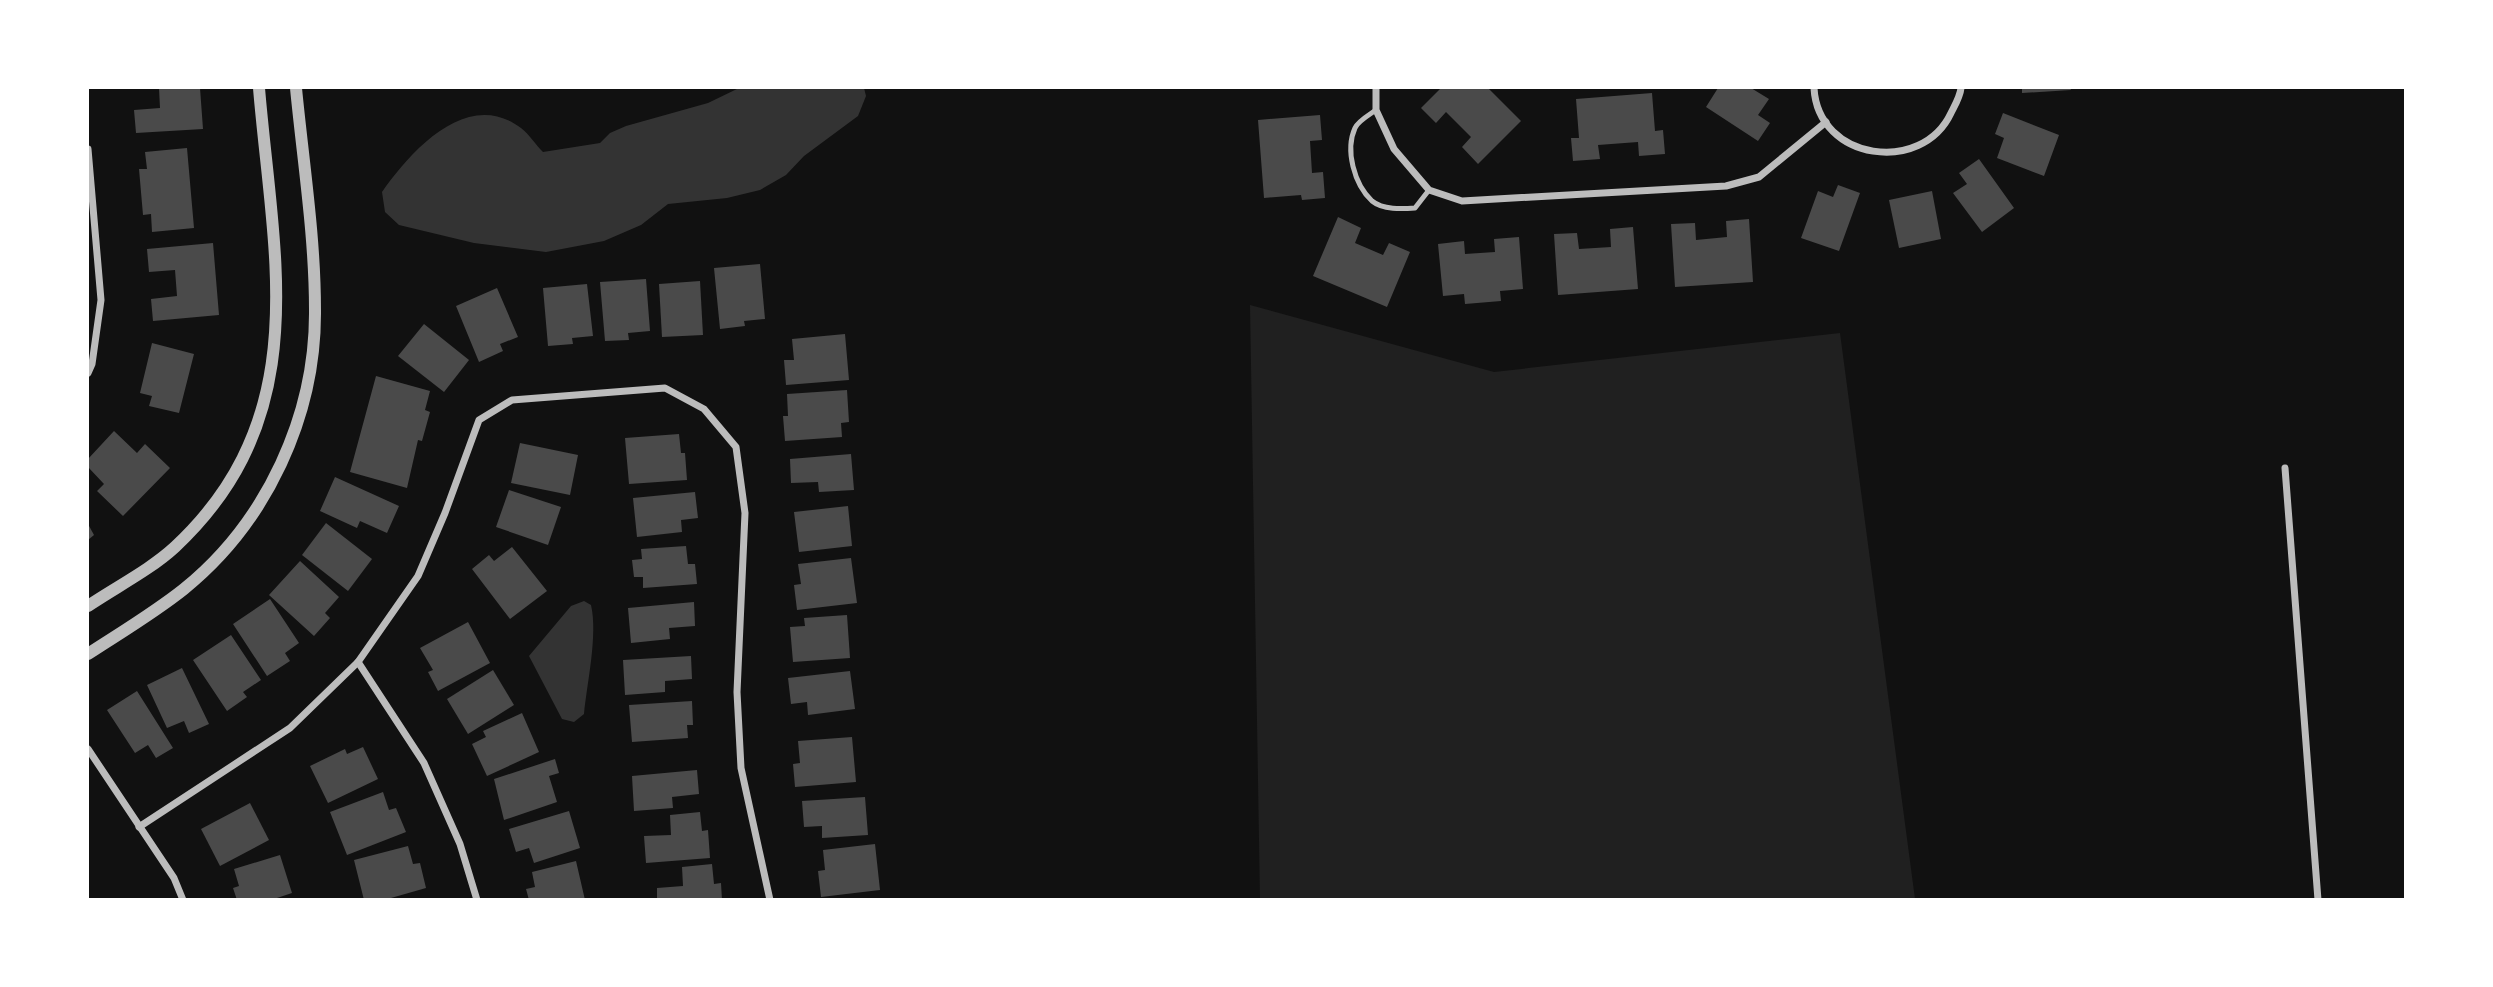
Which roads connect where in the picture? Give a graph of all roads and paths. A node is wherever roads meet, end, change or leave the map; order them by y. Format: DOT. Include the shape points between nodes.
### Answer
graph roads {
  1 [pos="258,88"];
  2 [pos="296,88"];
  3 [pos="1376,88"];
  4 [pos="1814,88"];
  5 [pos="1961,88"];
  6 [pos="1376,110"];
  7 [pos="1826,122"];
  8 [pos="88,149"];
  9 [pos="1429,190"];
  10 [pos="88,373"];
  11 [pos="2285,468"];
  12 [pos="88,606"];
  13 [pos="88,654"];
  14 [pos="358,662"];
  15 [pos="88,749"];
  16 [pos="139,827"];
  17 [pos="183,900"];
  18 [pos="477,900"];
  19 [pos="770,900"];
  20 [pos="2318,900"];
  1 -- 12 [label="street" via="277,318 270,382 259,421 232,478 187,535"];
  2 -- 13 [label="street" via="315,309 307,387 292,437 258,506 224,551 185,589"];
  3 -- 6 [label="street"];
  4 -- 7 [label="street"];
  5 -- 7 [label="street" via="1943,131 1914,149 1867,152 1833,135"];
  6 -- 9 [label="street" via="1394,149"];
  6 -- 9 [label="lane" via="1355,126 1350,150 1355,175 1373,202 1396,209 1415,208"];
  7 -- 9 [label="street" via="1759,177 1726,186 1462,201"];
  8 -- 10 [label="street" via="101,300"];
  11 -- 20 [label="street"];
  14 -- 16 [label="street" via="290,728"];
  14 -- 18 [label="street" via="424,763 460,844"];
  14 -- 19 [label="street" via="418,576 479,420 512,400 665,387 704,409 736,447 745,513 737,692 741,768"];
  15 -- 16 [label="street"];
  16 -- 17 [label="street" via="174,878"];
}
